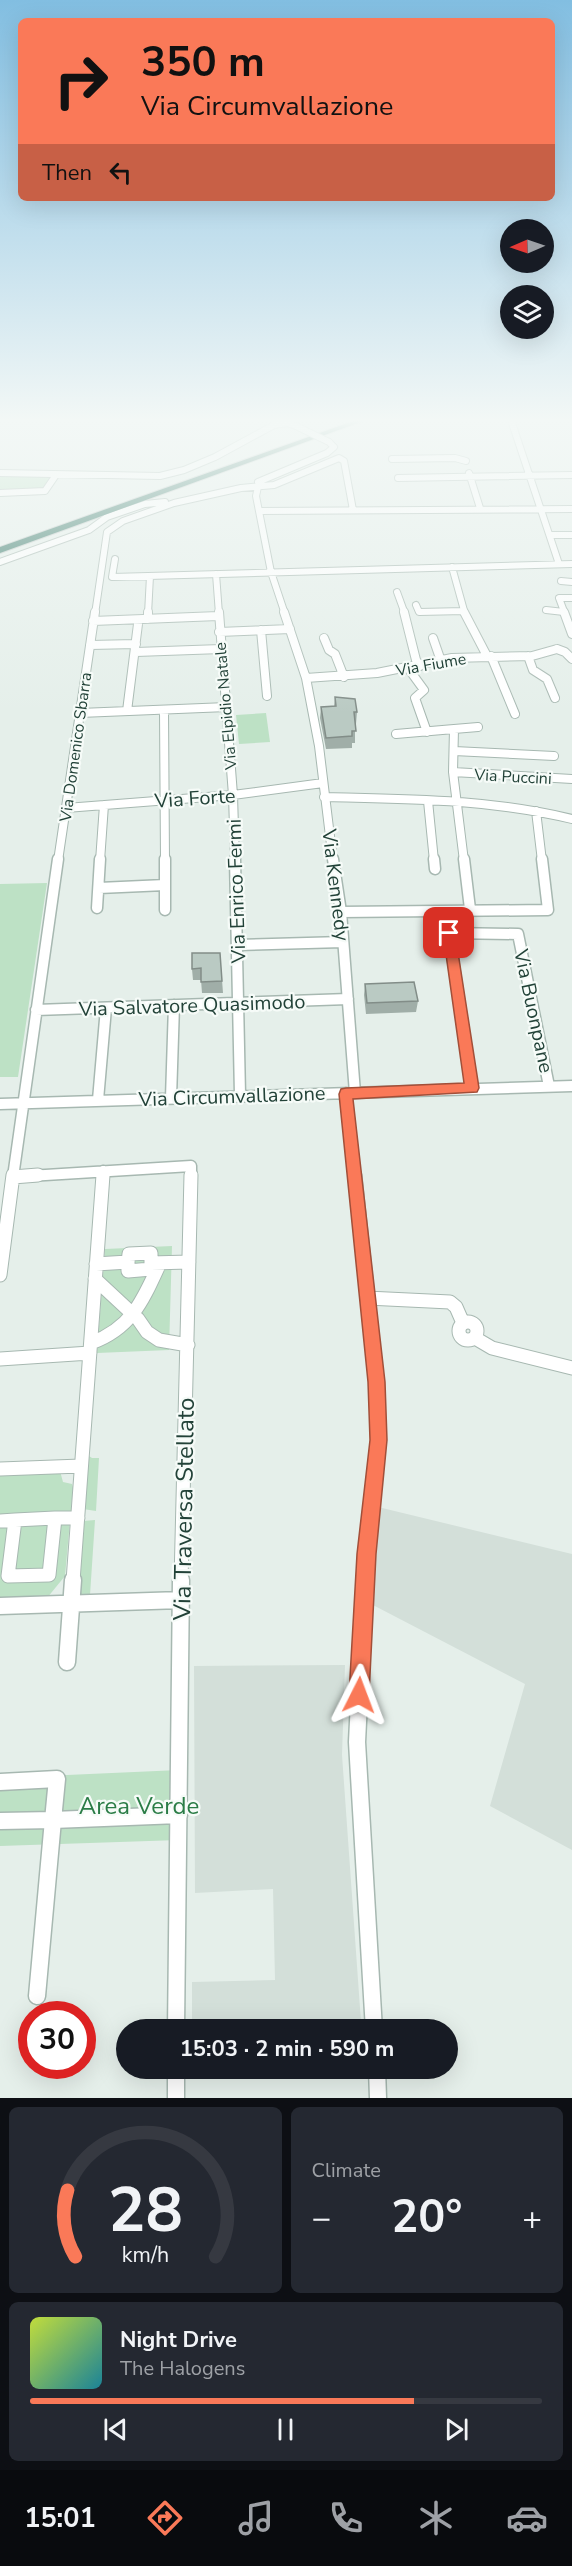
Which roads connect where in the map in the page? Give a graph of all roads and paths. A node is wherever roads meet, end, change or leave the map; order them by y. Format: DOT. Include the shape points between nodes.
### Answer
graph roads {
  1 [pos="70,518"];
  2 [pos="87,518"];
  3 [pos="107,518"];
  4 [pos="132,518"];
  5 [pos="260,518"];
  6 [pos="543,518"];
  7 [pos="572,535"];
  8 [pos="550,536"];
  9 [pos="0,542"];
  10 [pos="0,550"];
  11 [pos="115,559"];
  12 [pos="0,562"];
  13 [pos="559,564"];
  14 [pos="572,564"];
  15 [pos="452,567"];
  16 [pos="271,572"];
  17 [pos="216,574"];
  18 [pos="150,576"];
  19 [pos="561,581"];
  20 [pos="572,582"];
  21 [pos="397,592"];
  22 [pos="572,598"];
  23 [pos="416,605"];
  24 [pos="546,610"];
  25 [pos="464,611"];
  26 [pos="564,612"];
  27 [pos="218,616"];
  28 [pos="148,619"];
  29 [pos="93,621"];
  30 [pos="138,624"];
  31 [pos="290,628"];
  32 [pos="261,630"];
  33 [pos="219,632"];
  34 [pos="572,634"];
  35 [pos="324,638"];
  36 [pos="434,638"];
  37 [pos="90,645"];
  38 [pos="136,648"];
  39 [pos="221,649"];
  40 [pos="557,649"];
  41 [pos="489,656"];
  42 [pos="528,656"];
  43 [pos="572,659"];
  44 [pos="441,661"];
  45 [pos="420,666"];
  46 [pos="408,668"];
  47 [pos="344,677"];
  48 [pos="306,678"];
  49 [pos="267,696"];
  50 [pos="555,698"];
  51 [pos="227,707"];
  52 [pos="164,710"];
  53 [pos="127,711"];
  54 [pos="80,714"];
  55 [pos="516,714"];
  56 [pos="478,727"];
  57 [pos="454,729"];
  58 [pos="427,732"];
  59 [pos="396,734"];
  60 [pos="454,751"];
  61 [pos="554,756"];
  62 [pos="453,772"];
  63 [pos="572,779"];
  64 [pos="323,783"];
  65 [pos="233,795"];
  66 [pos="324,797"];
  67 [pos="165,800"];
  68 [pos="428,801"];
  69 [pos="458,802"];
  70 [pos="104,805"];
  71 [pos="66,808"];
  72 [pos="536,811"];
  73 [pos="572,819"];
  74 [pos="435,868"];
  75 [pos="165,885"];
  76 [pos="99,888"];
  77 [pos="97,908"];
  78 [pos="470,909"];
  79 [pos="165,910"];
  80 [pos="341,912"];
  81 [pos="343,942"];
  82 [pos="237,945"];
  83 [pos="348,999"];
  84 [pos="239,1003"];
  85 [pos="174,1005"];
  86 [pos="106,1008"];
  87 [pos="36,1010"];
  88 [pos="549,1086"];
  89 [pos="572,1086"];
  90 [pos="472,1088"];
  91 [pos="351,1093"];
  92 [pos="240,1095"];
  93 [pos="171,1098"];
  94 [pos="98,1100"];
  95 [pos="22,1103"];
  96 [pos="0,1104"];
  97 [pos="103,1172"];
  98 [pos="13,1177"];
  99 [pos="189,1262"];
  100 [pos="156,1263"];
  101 [pos="96,1264"];
  102 [pos="0,1275"];
  103 [pos="95,1279"];
  104 [pos="367,1298"];
  105 [pos="134,1315"];
  106 [pos="188,1345"];
  107 [pos="90,1348"];
  108 [pos="0,1359"];
  109 [pos="572,1368"];
  110 [pos="81,1466"];
  111 [pos="0,1469"];
  112 [pos="55,1518"];
  113 [pos="78,1518"];
  114 [pos="7,1521"];
  115 [pos="182,1600"];
  116 [pos="71,1603"];
  117 [pos="0,1606"];
  118 [pos="67,1662"];
  119 [pos="0,1782"];
  120 [pos="179,1815"];
  121 [pos="53,1820"];
  122 [pos="0,1821"];
  123 [pos="37,1996"];
  124 [pos="176,2019"];
  125 [pos="373,2019"];
  126 [pos="176,2079"];
  127 [pos="377,2079"];
  128 [pos="176,2098"];
  129 [pos="378,2098"];
  1 -- 9 [label="highway"];
  2 -- 10 [label="highway"];
  3 -- 12 [label="street" via="89,530"];
  4 -- 29 [label="street, Via Domenico Sbarra" via="107,532"];
  5 -- 16 [label="street, Via Kennedy"];
  6 -- 8 [label="street"];
  7 -- 8 [label="street"];
  8 -- 13 [label="street"];
  11 -- 18 [label="street" via="112,577"];
  13 -- 14 [label="street"];
  13 -- 15 [label="street"];
  15 -- 16 [label="street"];
  15 -- 25 [label="street"];
  16 -- 17 [label="street"];
  16 -- 31 [label="street, Via Kennedy"];
  17 -- 18 [label="street"];
  17 -- 27 [label="street, Via Elpidio Natale"];
  18 -- 28 [label="street"];
  19 -- 20 [label="street"];
  21 -- 45 [label="street"];
  22 -- 26 [label="street" via="559,598"];
  23 -- 25 [label="street" via="419,612"];
  24 -- 26 [label="street"];
  25 -- 41 [label="street"];
  26 -- 34 [label="street"];
  27 -- 28 [label="street"];
  27 -- 33 [label="street, Via Elpidio Natale"];
  28 -- 29 [label="street"];
  29 -- 37 [label="street, Via Domenico Sbarra"];
  30 -- 38 [label="street"];
  31 -- 32 [label="street"];
  31 -- 48 [label="street, Via Kennedy"];
  32 -- 33 [label="street"];
  32 -- 49 [label="street"];
  33 -- 39 [label="street, Via Elpidio Natale"];
  34 -- 40 [label="street"];
  35 -- 47 [label="street"];
  36 -- 44 [label="street"];
  37 -- 38 [label="street"];
  37 -- 54 [label="street, Via Domenico Sbarra"];
  38 -- 39 [label="street"];
  38 -- 53 [label="street"];
  39 -- 51 [label="street, Via Elpidio Natale"];
  40 -- 42 [label="street, Via Fiume"];
  40 -- 43 [label="street"];
  41 -- 42 [label="street, Via Fiume"];
  41 -- 44 [label="street, Via Fiume"];
  41 -- 55 [label="street"];
  42 -- 50 [label="street" via="532,670 547,679"];
  44 -- 45 [label="street, Via Fiume"];
  45 -- 46 [label="street, Via Fiume"];
  46 -- 47 [label="street, Via Fiume"];
  46 -- 58 [label="street" via="424,690 415,698"];
  47 -- 48 [label="street, Via Fiume"];
  48 -- 64 [label="street, Via Kennedy"];
  51 -- 52 [label="street"];
  51 -- 65 [label="street, Via Elpidio Natale"];
  52 -- 53 [label="street"];
  52 -- 67 [label="street"];
  53 -- 54 [label="street"];
  54 -- 71 [label="street, Via Domenico Sbarra"];
  56 -- 57 [label="street"];
  57 -- 58 [label="street"];
  57 -- 60 [label="street"];
  58 -- 59 [label="street"];
  60 -- 61 [label="street"];
  60 -- 62 [label="street"];
  62 -- 63 [label="street, Via Puccini"];
  62 -- 69 [label="street"];
  64 -- 65 [label="street, Via Forte"];
  64 -- 66 [label="street, Via Kennedy"];
  65 -- 67 [label="street, Via Forte"];
  65 -- 82 [label="street, Via Enrico Fermi"];
  66 -- 68 [label="street"];
  66 -- 80 [label="street, Via Kennedy"];
  67 -- 70 [label="street, Via Forte"];
  67 -- 75 [label="street"];
  68 -- 69 [label="street"];
  68 -- 74 [label="street"];
  69 -- 72 [label="street"];
  69 -- 78 [label="street"];
  70 -- 71 [label="street, Via Forte"];
  70 -- 76 [label="street"];
  71 -- 87 [label="street, Via Domenico Sbarra"];
  72 -- 73 [label="street"];
  72 -- 78 [label="street" via="548,910"];
  75 -- 76 [label="street"];
  75 -- 79 [label="street"];
  76 -- 77 [label="street"];
  78 -- 80 [label="street"];
  80 -- 81 [label="street, Via Kennedy"];
  81 -- 82 [label="street"];
  81 -- 83 [label="street, Via Kennedy"];
  82 -- 84 [label="street, Via Enrico Fermi"];
  83 -- 84 [label="street, Via Salvatore Quasimodo"];
  83 -- 91 [label="street, Via Kennedy"];
  84 -- 85 [label="street, Via Salvatore Quasimodo"];
  84 -- 92 [label="street, Via Enrico Fermi"];
  85 -- 86 [label="street, Via Salvatore Quasimodo"];
  85 -- 93 [label="street"];
  86 -- 87 [label="street, Via Salvatore Quasimodo"];
  86 -- 94 [label="street"];
  87 -- 95 [label="street, Via Domenico Sbarra"];
  88 -- 89 [label="street, Via Circumvallazione"];
  88 -- 90 [label="street, Via Circumvallazione"];
  88 -- 90 [label="street, Via Buonpane" via="518,934 449,933"];
  90 -- 91 [label="street, Via Circumvallazione"];
  91 -- 92 [label="street, Via Circumvallazione"];
  91 -- 104 [label="street, Via Kennedy"];
  92 -- 93 [label="street, Via Circumvallazione"];
  93 -- 94 [label="street, Via Circumvallazione"];
  94 -- 95 [label="street, Via Circumvallazione"];
  95 -- 96 [label="street, Via Circumvallazione"];
  95 -- 98 [label="street, Via Domenico Sbarra"];
  97 -- 98 [label="street, Via Traversa Stellato"];
  97 -- 99 [label="street, Via Traversa Stellato" via="190,1166"];
  97 -- 101 [label="street"];
  98 -- 102 [label="street, Via Domenico Sbarra"];
  99 -- 100 [label="street"];
  99 -- 106 [label="street, Via Traversa Stellato"];
  100 -- 101 [label="street" via="151,1269 128,1271 128,1262"];
  100 -- 105 [label="street"];
  101 -- 103 [label="street"];
  103 -- 105 [label="street"];
  103 -- 107 [label="street"];
  104 -- 109 [label="street" via="450,1302 463,1323 459,1330 466,1339 475,1338 492,1348"];
  104 -- 125 [label="street, Via Kennedy" via="377,1382 378,1440 366,1554 357,1742"];
  105 -- 106 [label="street" via="159,1340"];
  105 -- 107 [label="street" via="120,1331"];
  106 -- 115 [label="street, Via Traversa Stellato"];
  107 -- 108 [label="street"];
  107 -- 110 [label="street"];
  110 -- 111 [label="street"];
  110 -- 113 [label="street"];
  112 -- 113 [label="street"];
  112 -- 114 [label="street"];
  112 -- 114 [label="street" via="49,1575 8,1576"];
  113 -- 116 [label="street"];
  115 -- 116 [label="street"];
  115 -- 120 [label="street, Via Traversa Stellato"];
  116 -- 117 [label="street"];
  116 -- 118 [label="street"];
  119 -- 121 [label="street" via="57,1779"];
  120 -- 121 [label="street"];
  120 -- 124 [label="street, Via Traversa Stellato"];
  121 -- 122 [label="street"];
  121 -- 123 [label="street"];
  126 -- 128 [label="street"];
  127 -- 129 [label="street"];
}
